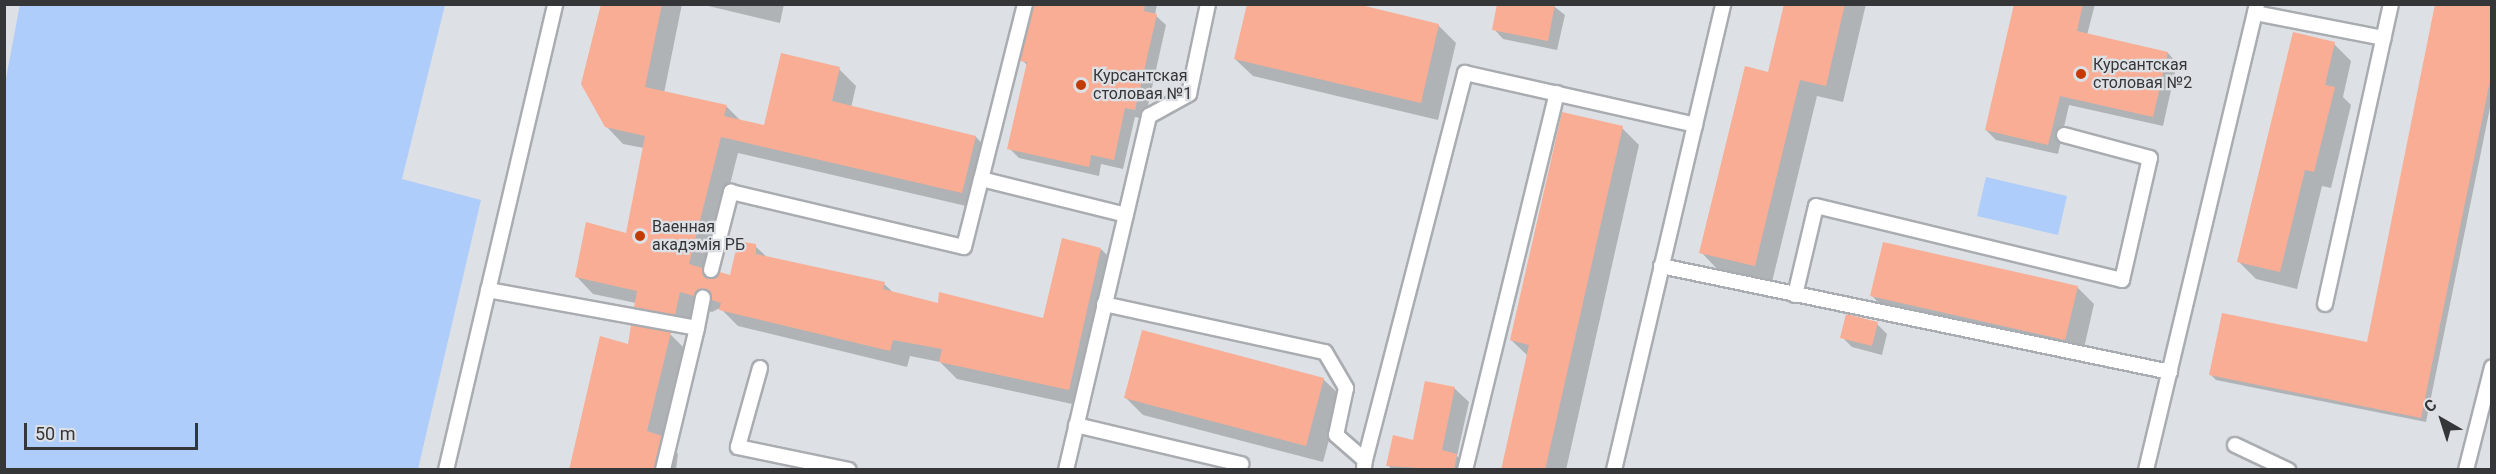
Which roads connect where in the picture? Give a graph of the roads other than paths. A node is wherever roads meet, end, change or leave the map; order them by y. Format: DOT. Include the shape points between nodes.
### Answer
graph roads {
  1 [pos="555,4"];
  2 [pos="1025,4"];
  3 [pos="1208,4"];
  4 [pos="1723,4"];
  5 [pos="2391,4"];
  6 [pos="2256,9"];
  7 [pos="2384,38"];
  8 [pos="1557,93"];
  9 [pos="1695,125"];
  10 [pos="2064,135"];
  11 [pos="981,179"];
  12 [pos="1126,215"];
  13 [pos="1661,266"];
  14 [pos="711,270"];
  15 [pos="488,290"];
  16 [pos="1796,295"];
  17 [pos="703,298"];
  18 [pos="1104,304"];
  19 [pos="2325,304"];
  20 [pos="696,328"];
  21 [pos="2492,367"];
  22 [pos="760,368"];
  23 [pos="2170,372"];
  24 [pos="2489,387"];
  25 [pos="1076,424"];
  26 [pos="2235,445"];
  27 [pos="1242,464"];
  28 [pos="1364,465"];
  29 [pos="446,470"];
  30 [pos="663,470"];
  31 [pos="849,470"];
  32 [pos="1066,470"];
  33 [pos="1465,470"];
  34 [pos="1614,470"];
  35 [pos="2146,470"];
  36 [pos="2288,470"];
  37 [pos="2466,470"];
  1 -- 15 [label="lane"];
  2 -- 11 [label="lane"];
  3 -- 12 [label="lane" via="1189,94 1149,116"];
  4 -- 9 [label="lane"];
  5 -- 7 [label="lane"];
  6 -- 7 [label="lane"];
  6 -- 23 [label="lane"];
  7 -- 19 [label="lane"];
  8 -- 9 [label="lane"];
  8 -- 28 [label="lane" via="1465,73"];
  8 -- 33 [label="lane"];
  9 -- 13 [label="lane"];
  10 -- 16 [label="lane" via="2150,158 2122,280 1816,206"];
  11 -- 12 [label="lane"];
  11 -- 14 [label="lane" via="964,247 731,192"];
  12 -- 18 [label="lane"];
  13 -- 16 [label="lane"];
  13 -- 34 [label="lane"];
  15 -- 20 [label="lane"];
  15 -- 29 [label="lane"];
  16 -- 23 [label="lane"];
  17 -- 20 [label="lane"];
  18 -- 25 [label="lane"];
  18 -- 28 [label="lane" via="1325,352 1346,388 1336,435"];
  20 -- 30 [label="lane"];
  21 -- 24 [label="lane"];
  22 -- 31 [label="lane" via="738,447"];
  23 -- 35 [label="lane"];
  24 -- 37 [label="lane"];
  25 -- 27 [label="lane"];
  25 -- 32 [label="lane"];
  26 -- 36 [label="lane"];
}
